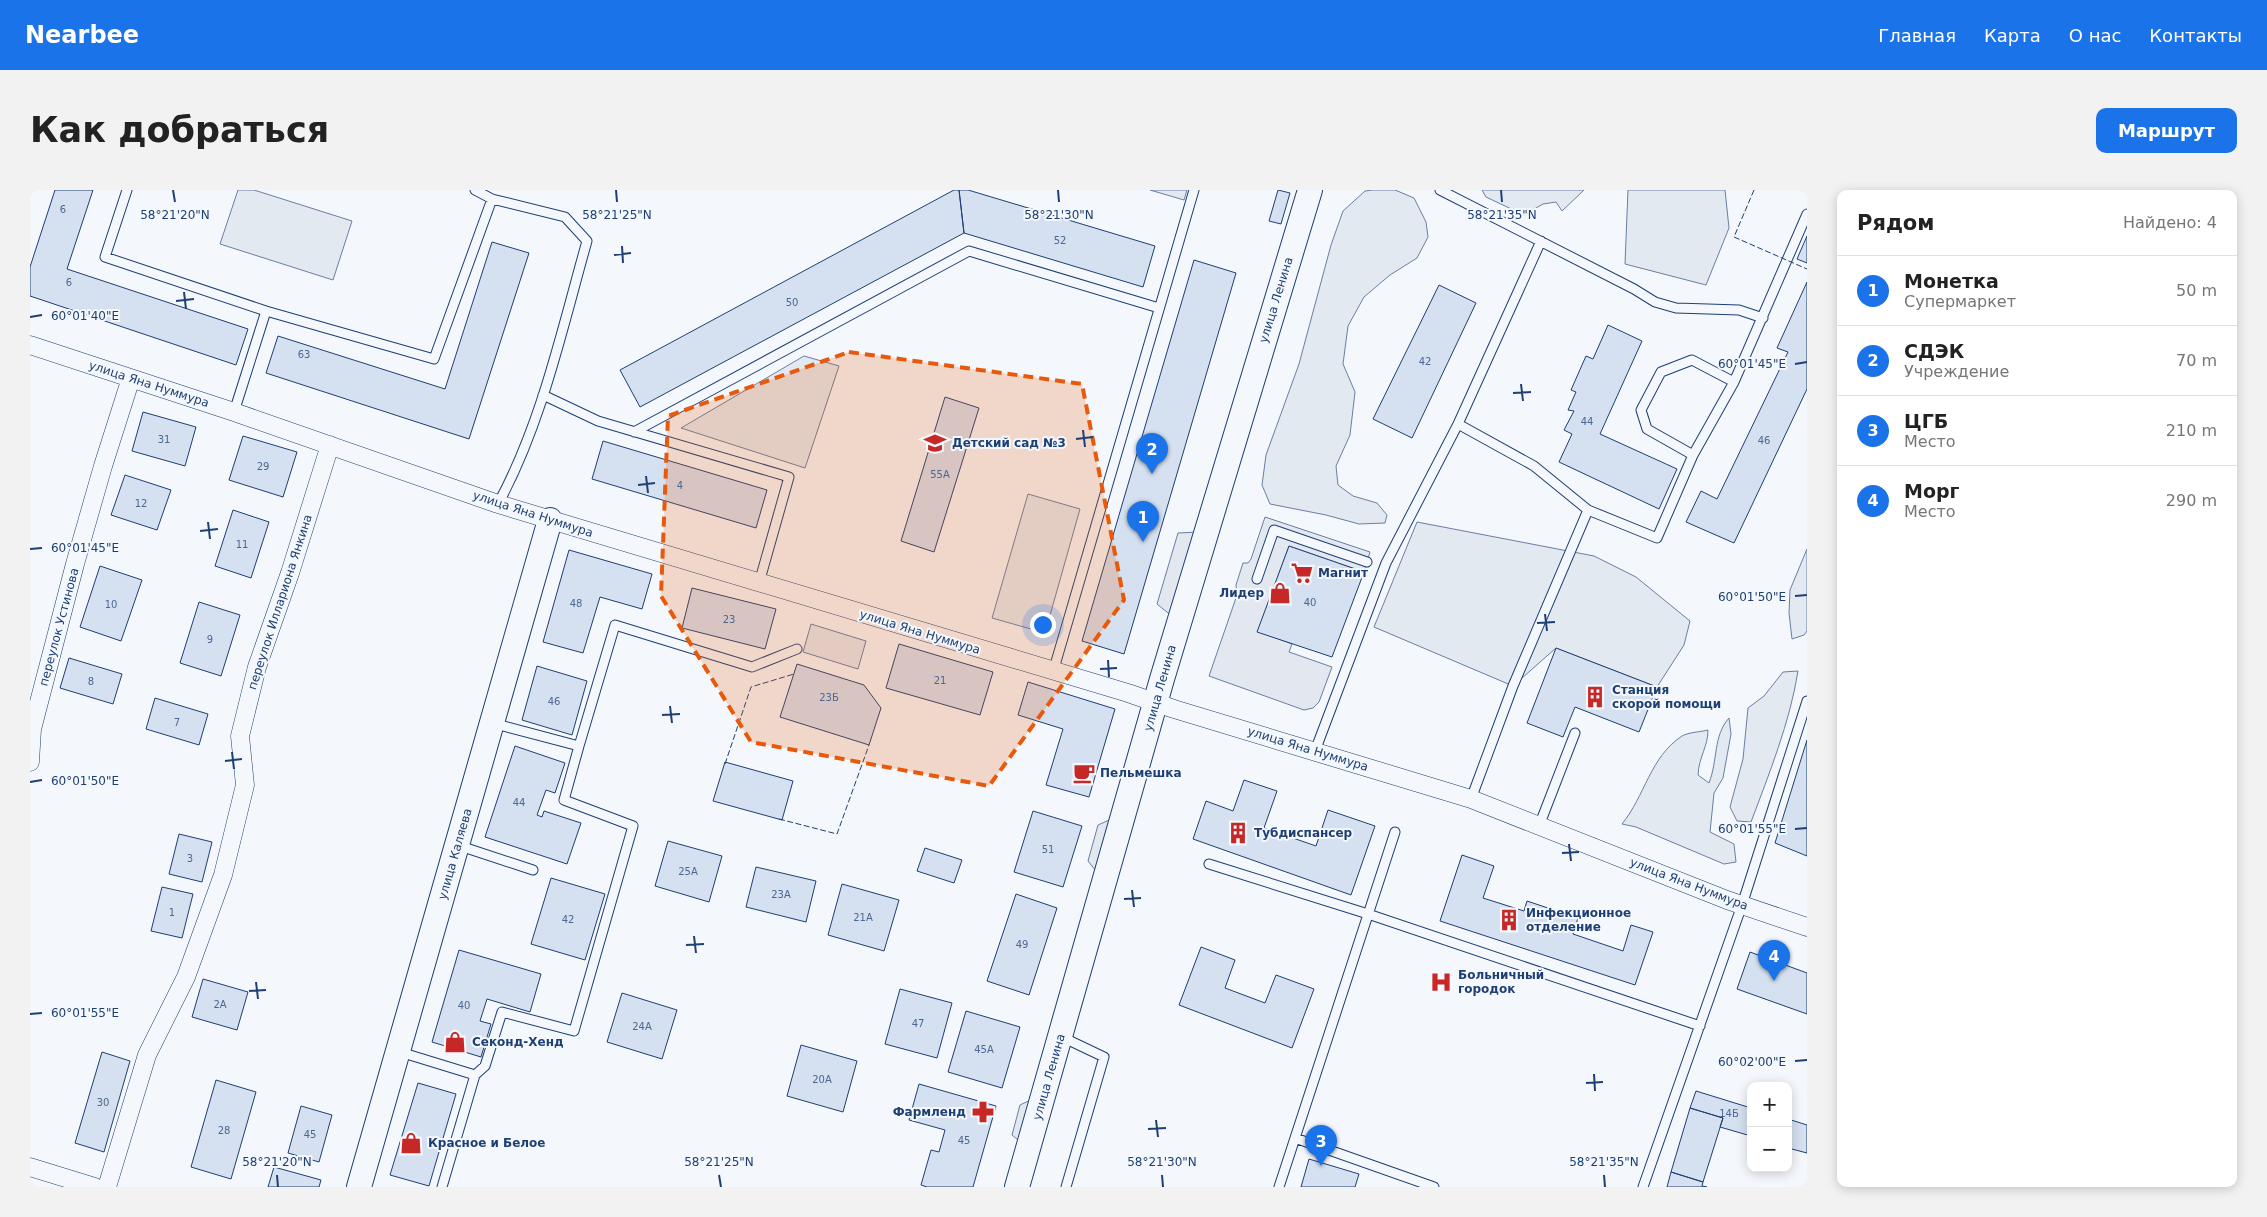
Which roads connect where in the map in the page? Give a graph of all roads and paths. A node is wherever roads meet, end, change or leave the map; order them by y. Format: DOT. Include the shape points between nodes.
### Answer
graph roads {
  1 [pos="127,190"];
  2 [pos="475,190"];
  3 [pos="1194,190"];
  4 [pos="1310,190"];
  5 [pos="1440,190"];
  6 [pos="492,199"];
  7 [pos="1807,214"];
  8 [pos="1541,241"];
  9 [pos="1159,308"];
  10 [pos="266,311"];
  11 [pos="1762,318"];
  12 [pos="30,345"];
  13 [pos="131,378"];
  14 [pos="1734,382"];
  15 [pos="542,395"];
  16 [pos="234,412"];
  17 [pos="1458,424"];
  18 [pos="634,432"];
  19 [pos="330,445"];
  20 [pos="1693,455"];
  21 [pos="498,504"];
  22 [pos="1588,510"];
  23 [pos="550,520"];
  24 [pos="1367,562"];
  25 [pos="1257,579"];
  26 [pos="758,583"];
  27 [pos="797,649"];
  28 [pos="1053,672"];
  29 [pos="1807,701"];
  30 [pos="1156,703"];
  31 [pos="492,722"];
  32 [pos="1575,733"];
  33 [pos="579,746"];
  34 [pos="1315,751"];
  35 [pos="30,762"];
  36 [pos="1471,799"];
  37 [pos="1539,826"];
  38 [pos="1395,832"];
  39 [pos="457,845"];
  40 [pos="1209,864"];
  41 [pos="533,870"];
  42 [pos="1742,905"];
  43 [pos="1368,914"];
  44 [pos="1807,927"];
  45 [pos="1700,1026"];
  46 [pos="1060,1036"];
  47 [pos="398,1052"];
  48 [pos="475,1075"];
  49 [pos="1295,1138"];
  50 [pos="30,1167"];
  51 [pos="94,1187"];
  52 [pos="107,1187"];
  53 [pos="359,1187"];
  54 [pos="442,1187"];
  55 [pos="1017,1187"];
  56 [pos="1066,1187"];
  57 [pos="1279,1187"];
  58 [pos="1434,1187"];
  59 [pos="1644,1187"];
  1 -- 10 [label="lane" via="105,257"];
  2 -- 6 [label="lane"];
  3 -- 9 [label="lane"];
  4 -- 30 [label="main road, улица Ленина"];
  5 -- 8 [label="lane"];
  6 -- 10 [label="lane" via="434,359"];
  6 -- 15 [label="lane" via="565,217 587,240"];
  7 -- 11 [label="lane"];
  8 -- 11 [label="lane" via="1655,302 1676,308 1739,310"];
  8 -- 17 [label="lane"];
  9 -- 18 [label="lane" via="969,251"];
  9 -- 28 [label="lane"];
  10 -- 16 [label="lane"];
  11 -- 14 [label="lane"];
  12 -- 13 [label="street, улица Яна Нуммура"];
  13 -- 16 [label="street, улица Яна Нуммура"];
  13 -- 35 [label="street, переулок Устинова" via="75,564 32,729"];
  14 -- 20 [label="lane"];
  14 -- 20 [label="lane" via="1692,360 1661,372 1641,410 1647,429"];
  15 -- 18 [label="lane" via="598,421"];
  15 -- 21 [label="lane" via="517,468"];
  16 -- 19 [label="street, улица Яна Нуммура"];
  17 -- 22 [label="lane" via="1534,466"];
  17 -- 34 [label="lane" via="1386,563"];
  18 -- 26 [label="lane" via="789,477"];
  19 -- 21 [label="street, улица Яна Нуммура"];
  19 -- 52 [label="street, переулок Иллариона Янкина" via="257,667 240,736 245,784 223,875 186,977 147,1054"];
  20 -- 22 [label="lane" via="1657,538"];
  21 -- 23 [label="street, улица Яна Нуммура"];
  22 -- 36 [label="lane" via="1513,686"];
  23 -- 26 [label="street, улица Яна Нуммура"];
  23 -- 31 [label="main road, улица Каляева"];
  24 -- 25 [label="lane" via="1274,530"];
  26 -- 28 [label="street, улица Яна Нуммура"];
  27 -- 33 [label="lane" via="752,667 615,625"];
  28 -- 30 [label="street, улица Яна Нуммура"];
  29 -- 42 [label="lane"];
  30 -- 34 [label="street, улица Яна Нуммура"];
  30 -- 46 [label="main road, улица Ленина"];
  31 -- 33 [label="lane"];
  31 -- 39 [label="main road, улица Каляева"];
  32 -- 37 [label="lane"];
  33 -- 48 [label="lane" via="564,800 633,826 574,1031 502,1012 485,1066"];
  34 -- 36 [label="street, улица Яна Нуммура"];
  36 -- 37 [label="street, улица Яна Нуммура"];
  37 -- 42 [label="street, улица Яна Нуммура"];
  38 -- 43 [label="lane"];
  39 -- 41 [label="lane"];
  39 -- 47 [label="main road, улица Каляева"];
  40 -- 43 [label="lane"];
  42 -- 44 [label="street, улица Яна Нуммура"];
  42 -- 45 [label="lane"];
  43 -- 45 [label="lane"];
  43 -- 49 [label="lane"];
  45 -- 59 [label="lane"];
  46 -- 55 [label="main road, улица Ленина"];
  46 -- 56 [label="lane" via="1104,1057"];
  47 -- 48 [label="lane"];
  47 -- 53 [label="main road, улица Каляева"];
  48 -- 54 [label="lane"];
  49 -- 57 [label="lane"];
  49 -- 58 [label="lane"];
  50 -- 51 [label="street"];
}
